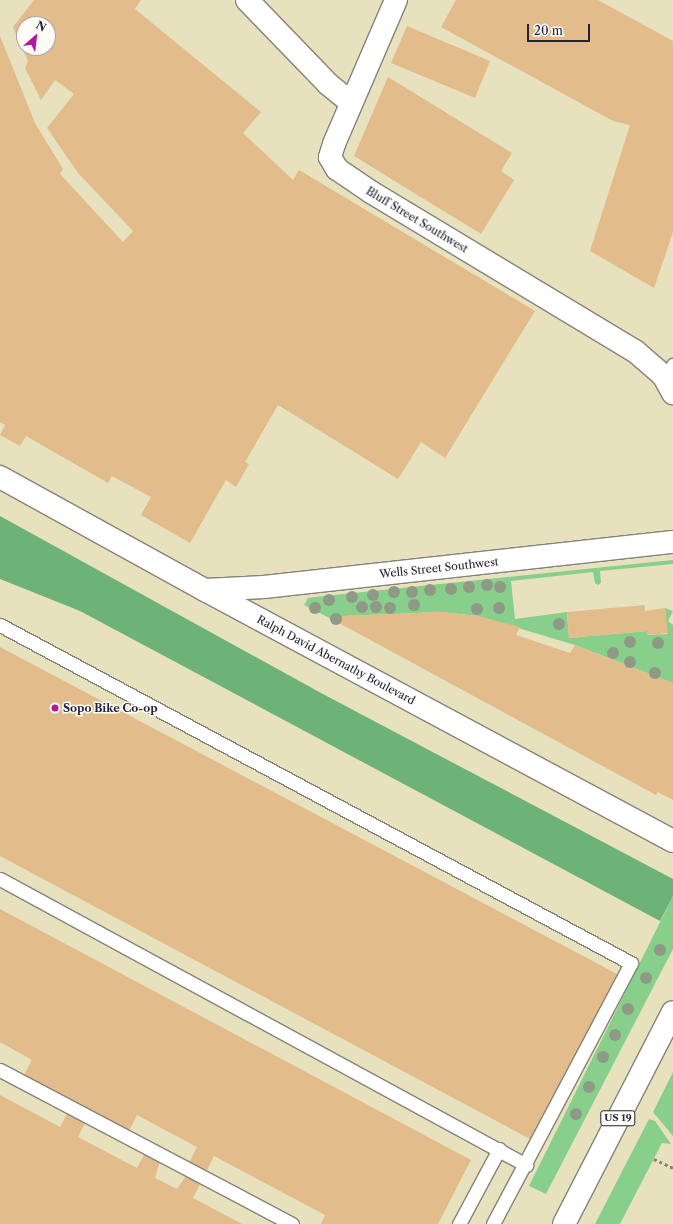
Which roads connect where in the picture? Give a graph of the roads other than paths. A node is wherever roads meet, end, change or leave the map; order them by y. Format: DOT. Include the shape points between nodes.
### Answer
graph roads {
  1 [pos="247,0"];
  2 [pos="396,0"];
  3 [pos="350,102"];
  4 [pos="671,381"];
  5 [pos="0,477"];
  6 [pos="673,542"];
  7 [pos="205,590"];
  8 [pos="0,625"];
  9 [pos="673,841"];
  10 [pos="0,879"];
  11 [pos="673,1012"];
  12 [pos="0,1070"];
  13 [pos="499,1149"];
  14 [pos="526,1165"];
  15 [pos="292,1224"];
  16 [pos="459,1224"];
  17 [pos="493,1224"];
  18 [pos="564,1224"];
  1 -- 3 [label="street" via="328,84"];
  2 -- 3 [label="street"];
  3 -- 4 [label="street, Bluff Street Southwest" via="330,157 338,169 371,192 635,351"];
  5 -- 7 [label="street, Ralph David Abernathy Boulevard"];
  6 -- 7 [label="street, Wells Street Southwest" via="272,586"];
  7 -- 9 [label="street, Ralph David Abernathy Boulevard"];
  8 -- 14 [label="lane" via="631,963"];
  10 -- 13 [label="lane"];
  11 -- 18 [label="street, US 19"];
  12 -- 15 [label="lane"];
  13 -- 14 [label="lane"];
  13 -- 16 [label="lane"];
  14 -- 17 [label="lane"];
}
